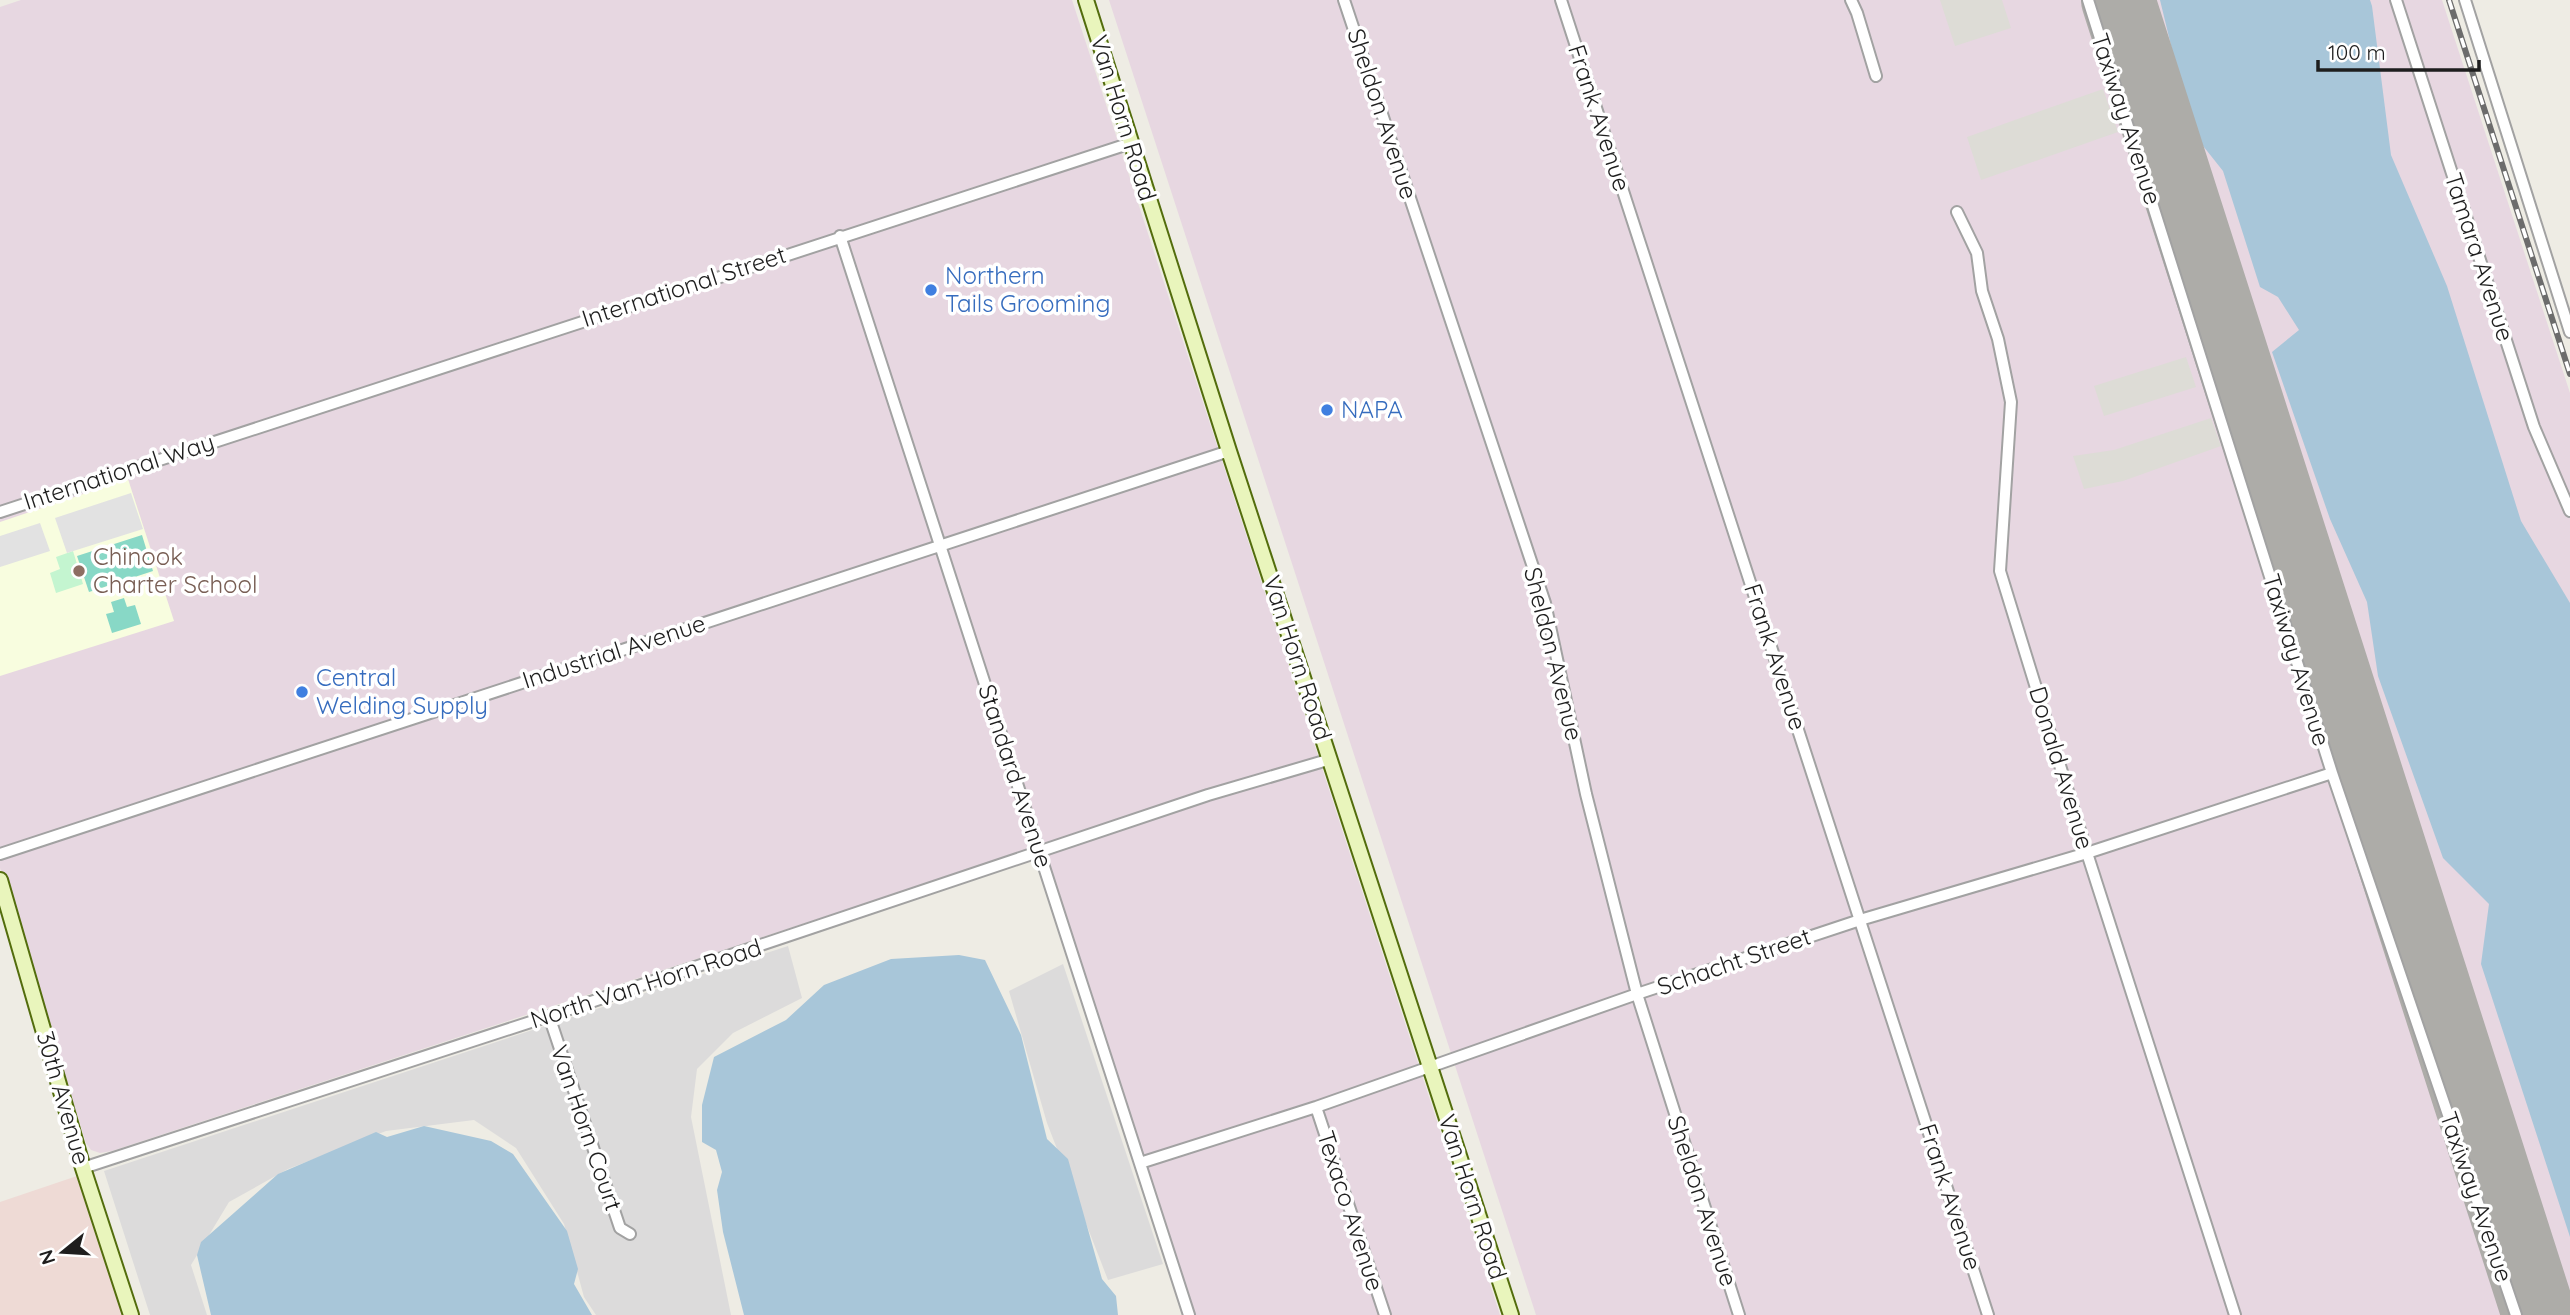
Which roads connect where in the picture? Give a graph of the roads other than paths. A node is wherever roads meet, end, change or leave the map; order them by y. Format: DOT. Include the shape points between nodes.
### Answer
graph roads {
  1 [pos="1086,0"];
  2 [pos="1345,0"];
  3 [pos="1560,0"];
  4 [pos="1851,0"];
  5 [pos="2088,0"];
  6 [pos="2396,0"];
  7 [pos="2465,0"];
  8 [pos="1876,76"];
  9 [pos="1130,143"];
  10 [pos="1957,212"];
  11 [pos="840,236"];
  12 [pos="2570,332"];
  13 [pos="237,433"];
  14 [pos="1229,451"];
  15 [pos="2570,511"];
  16 [pos="0,512"];
  17 [pos="941,545"];
  18 [pos="1331,759"];
  19 [pos="2332,773"];
  20 [pos="1039,853"];
  21 [pos="2087,853"];
  22 [pos="0,854"];
  23 [pos="0,880"];
  24 [pos="1860,920"];
  25 [pos="1637,995"];
  26 [pos="549,1016"];
  27 [pos="1431,1068"];
  28 [pos="1316,1107"];
  29 [pos="1140,1163"];
  30 [pos="83,1168"];
  31 [pos="630,1234"];
  32 [pos="131,1315"];
  33 [pos="1189,1315"];
  34 [pos="1385,1315"];
  35 [pos="1511,1315"];
  36 [pos="1739,1315"];
  37 [pos="1988,1315"];
  38 [pos="2235,1315"];
  39 [pos="2516,1315"];
  1 -- 9 [label="main road, Van Horn Road"];
  2 -- 25 [label="street, Sheldon Avenue" via="1545,603 1586,794"];
  3 -- 24 [label="street, Frank Avenue"];
  4 -- 8 [label="street"];
  5 -- 19 [label="street, Taxiway Avenue"];
  6 -- 15 [label="street, Tamara Avenue" via="2534,427"];
  7 -- 12 [label="street"];
  9 -- 11 [label="street, International Street"];
  9 -- 14 [label="main road, Van Horn Road"];
  10 -- 21 [label="street, Donald Avenue" via="1978,253 1982,291 2011,402 2000,571"];
  11 -- 13 [label="street, International Street"];
  11 -- 17 [label="street, Standard Avenue"];
  13 -- 16 [label="street, International Way"];
  14 -- 17 [label="street, Industrial Avenue"];
  14 -- 18 [label="main road, Van Horn Road"];
  17 -- 20 [label="street, Standard Avenue"];
  17 -- 22 [label="street, Industrial Avenue"];
  18 -- 20 [label="street, North Van Horn Road"];
  18 -- 27 [label="main road, Van Horn Road"];
  19 -- 21 [label="street, Schacht Street"];
  19 -- 39 [label="street, Taxiway Avenue"];
  20 -- 26 [label="street, North Van Horn Road"];
  20 -- 29 [label="street, Standard Avenue"];
  21 -- 24 [label="street, Schacht Street"];
  21 -- 38 [label="street, Donald Avenue"];
  23 -- 30 [label="main road, 30th Avenue"];
  24 -- 25 [label="street, Schacht Street"];
  24 -- 37 [label="street, Frank Avenue"];
  25 -- 27 [label="street, Schacht Street"];
  25 -- 36 [label="street, Sheldon Avenue"];
  26 -- 30 [label="street, North Van Horn Road"];
  26 -- 31 [label="street, Van Horn Court" via="620,1228"];
  27 -- 28 [label="street, Schacht Street"];
  27 -- 35 [label="main road, Van Horn Road"];
  28 -- 29 [label="street, Schacht Street"];
  28 -- 34 [label="street, Texaco Avenue"];
  29 -- 33 [label="street, Standard Avenue"];
  30 -- 32 [label="main road, 30th Avenue"];
}
